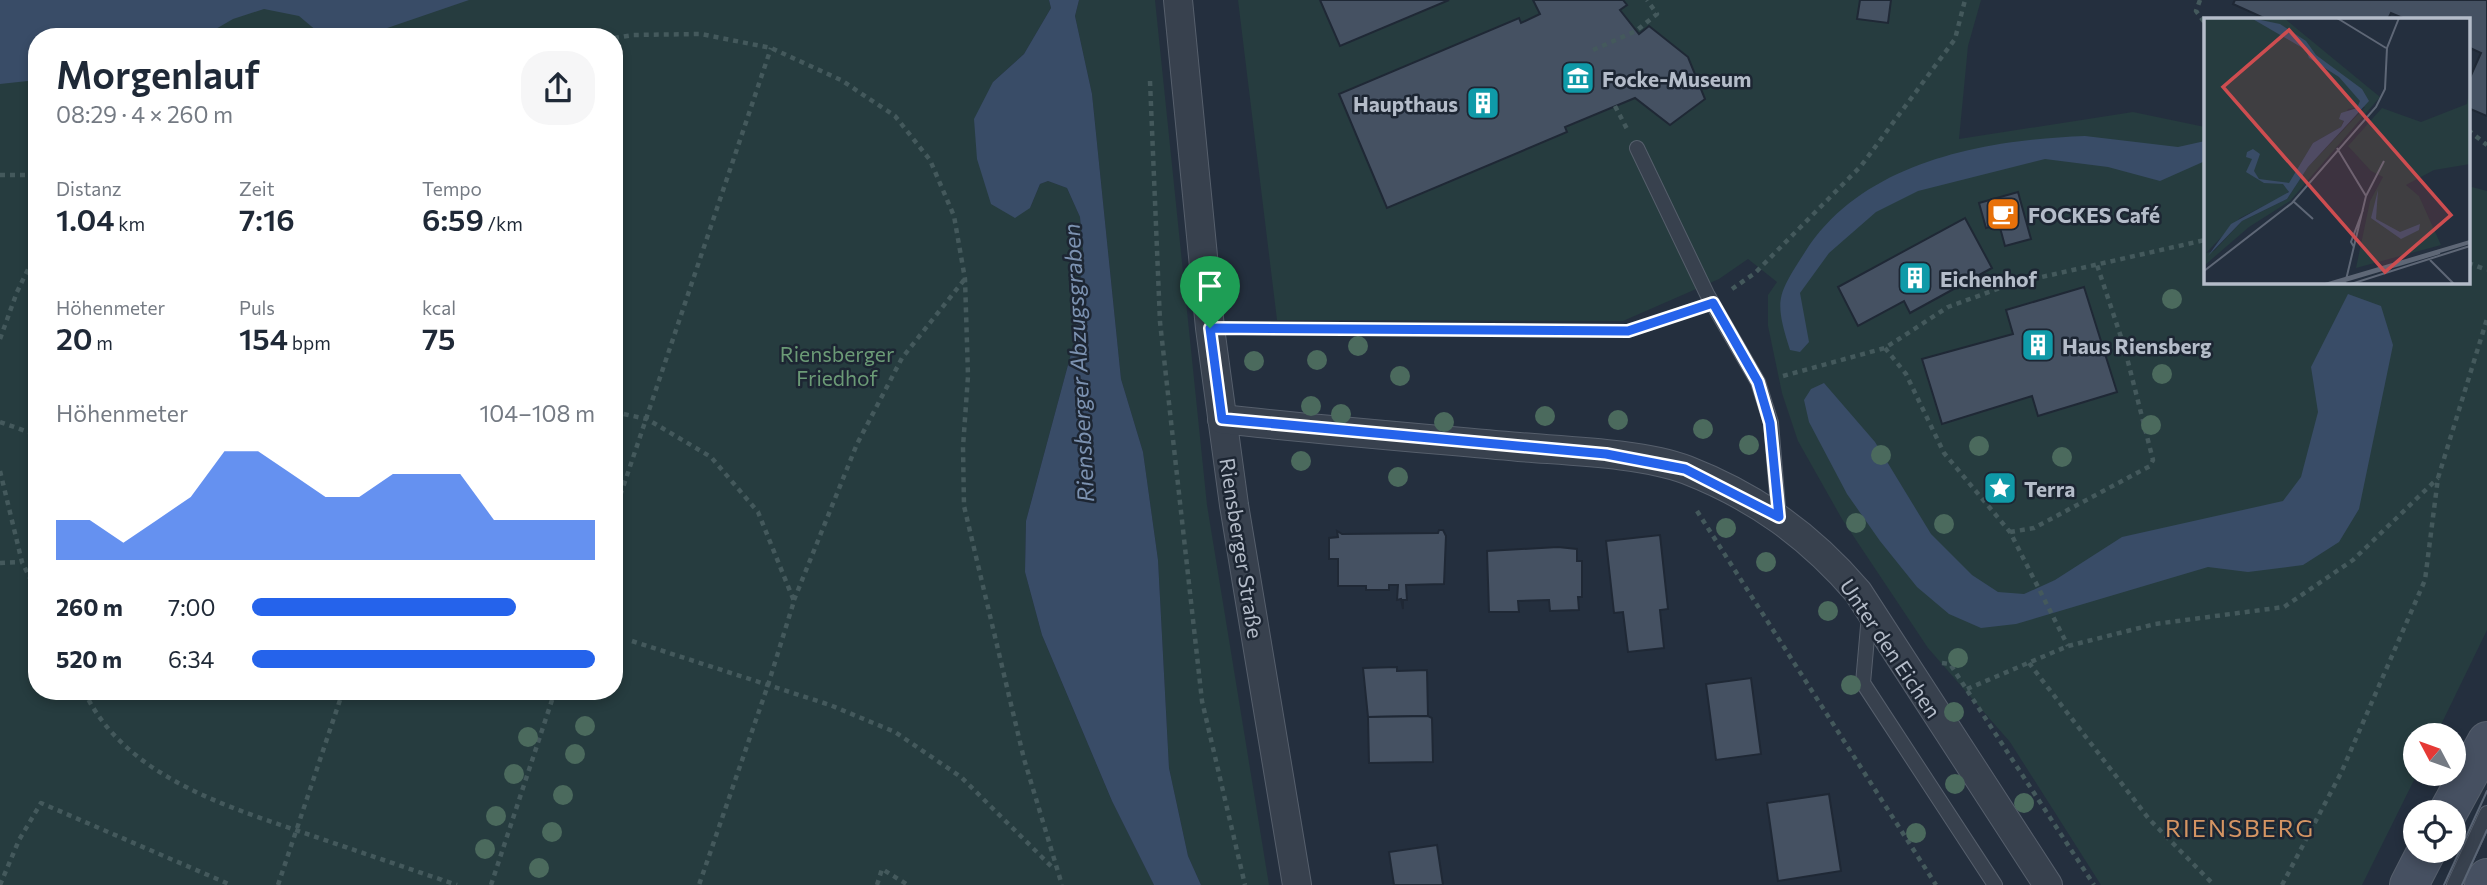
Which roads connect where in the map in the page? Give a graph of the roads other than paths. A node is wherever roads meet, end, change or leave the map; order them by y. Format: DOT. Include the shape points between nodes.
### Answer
graph roads {
  1 [pos="1178,0"];
  2 [pos="1637,148"];
  3 [pos="1222,419"];
  4 [pos="1779,517"];
  5 [pos="1870,610"];
  6 [pos="2487,741"];
  7 [pos="2455,800"];
  8 [pos="2487,813"];
  9 [pos="2420,863"];
  10 [pos="2487,878"];
  11 [pos="1297,885"];
  12 [pos="1995,885"];
  13 [pos="2048,885"];
  14 [pos="2409,885"];
  15 [pos="2454,885"];
  16 [pos="2484,885"];
  1 -- 3 [label="street, Riensberger Straße"];
  2 -- 4 [label="lane" via="1713,303 1758,382 1770,423"];
  3 -- 4 [label="street, Unter den Eichen" via="1606,454 1696,474"];
  3 -- 11 [label="street, Riensberger Straße"];
  4 -- 5 [label="street, Unter den Eichen" via="1826,554"];
  5 -- 12 [label="lane" via="1863,683"];
  5 -- 13 [label="street, Unter den Eichen"];
  6 -- 7 [label="main road"];
  8 -- 15 [label="lane"];
  9 -- 14 [label="main road"];
  10 -- 16 [label="main road"];
}
